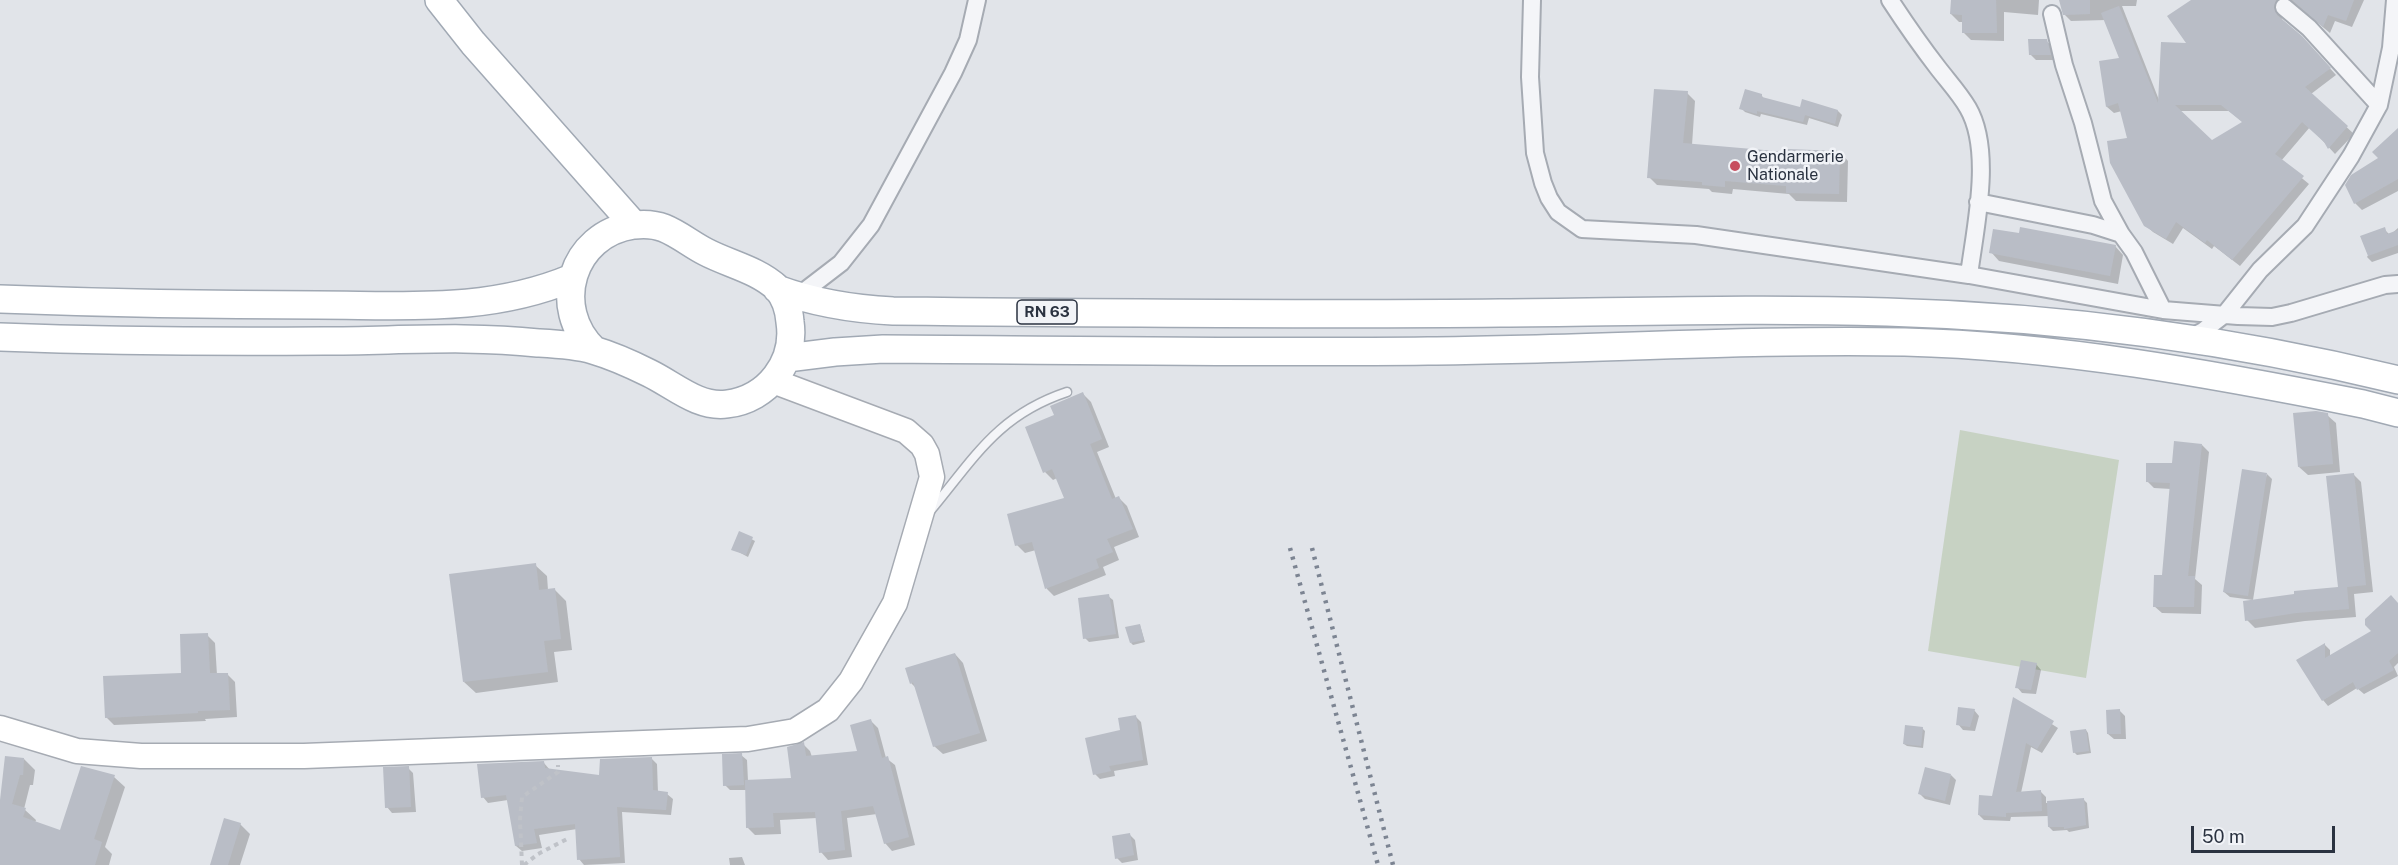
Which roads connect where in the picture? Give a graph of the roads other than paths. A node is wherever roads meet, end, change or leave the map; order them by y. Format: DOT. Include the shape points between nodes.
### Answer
graph roads {
  1 [pos="439,0"];
  2 [pos="977,0"];
  3 [pos="1532,0"];
  4 [pos="1890,0"];
  5 [pos="2395,0"];
  6 [pos="2284,7"];
  7 [pos="2052,14"];
  8 [pos="2379,105"];
  9 [pos="1978,202"];
  10 [pos="634,225"];
  11 [pos="2121,234"];
  12 [pos="1969,275"];
  13 [pos="572,278"];
  14 [pos="2398,284"];
  15 [pos="788,292"];
  16 [pos="0,299"];
  17 [pos="479,303"];
  18 [pos="2163,310"];
  19 [pos="2225,314"];
  20 [pos="0,337"];
  21 [pos="2185,339"];
  22 [pos="481,340"];
  23 [pos="594,350"];
  24 [pos="2170,368"];
  25 [pos="780,369"];
  26 [pos="2398,380"];
  27 [pos="1067,392"];
  28 [pos="2398,413"];
  29 [pos="919,525"];
  30 [pos="0,728"];
  1 -- 10 [label="main road" via="473,44"];
  2 -- 15 [label="street" via="968,40 953,73 871,225 841,262"];
  3 -- 12 [label="street" via="1530,77 1535,153 1549,198 1558,212 1582,229 1696,236"];
  4 -- 9 [label="street" via="1972,116 1979,142"];
  5 -- 8 [label="street" via="2391,48"];
  6 -- 8 [label="street" via="2309,28"];
  7 -- 11 [label="street" via="2103,201"];
  8 -- 19 [label="street" via="2305,226 2260,270"];
  9 -- 11 [label="street" via="2101,226"];
  9 -- 12 [label="street"];
  10 -- 13 [label="main road" via="611,232 591,246"];
  10 -- 15 [label="main road" via="662,227"];
  11 -- 18 [label="street"];
  12 -- 18 [label="street"];
  13 -- 17 [label="main road" via="526,295"];
  13 -- 23 [label="main road" via="571,310 575,325"];
  14 -- 19 [label="street" via="2272,317"];
  15 -- 21 [label="main road, RN 63" via="861,309 893,311 1320,315 1888,312 2121,329"];
  15 -- 25 [label="main road" via="792,332"];
  16 -- 17 [label="main road" via="236,305"];
  17 -- 22 [label="main road"];
  18 -- 19 [label="street"];
  19 -- 21 [label="street" via="2203,332"];
  20 -- 22 [label="main road" via="236,342"];
  21 -- 24 [label="main road"];
  21 -- 26 [label="main road" via="2292,355"];
  22 -- 23 [label="main road" via="538,342"];
  23 -- 25 [label="main road" via="715,405 752,397"];
  24 -- 25 [label="main road" via="2079,355 1906,342 1427,351 883,350 835,352"];
  24 -- 28 [label="main road"];
  25 -- 29 [label="main road" via="915,437 927,454 932,477"];
  27 -- 29 [label="lane" via="1028,408 1000,428"];
  29 -- 30 [label="main road" via="895,603 851,681 828,710 795,730 748,739 304,756 141,756 77,751"];
}
